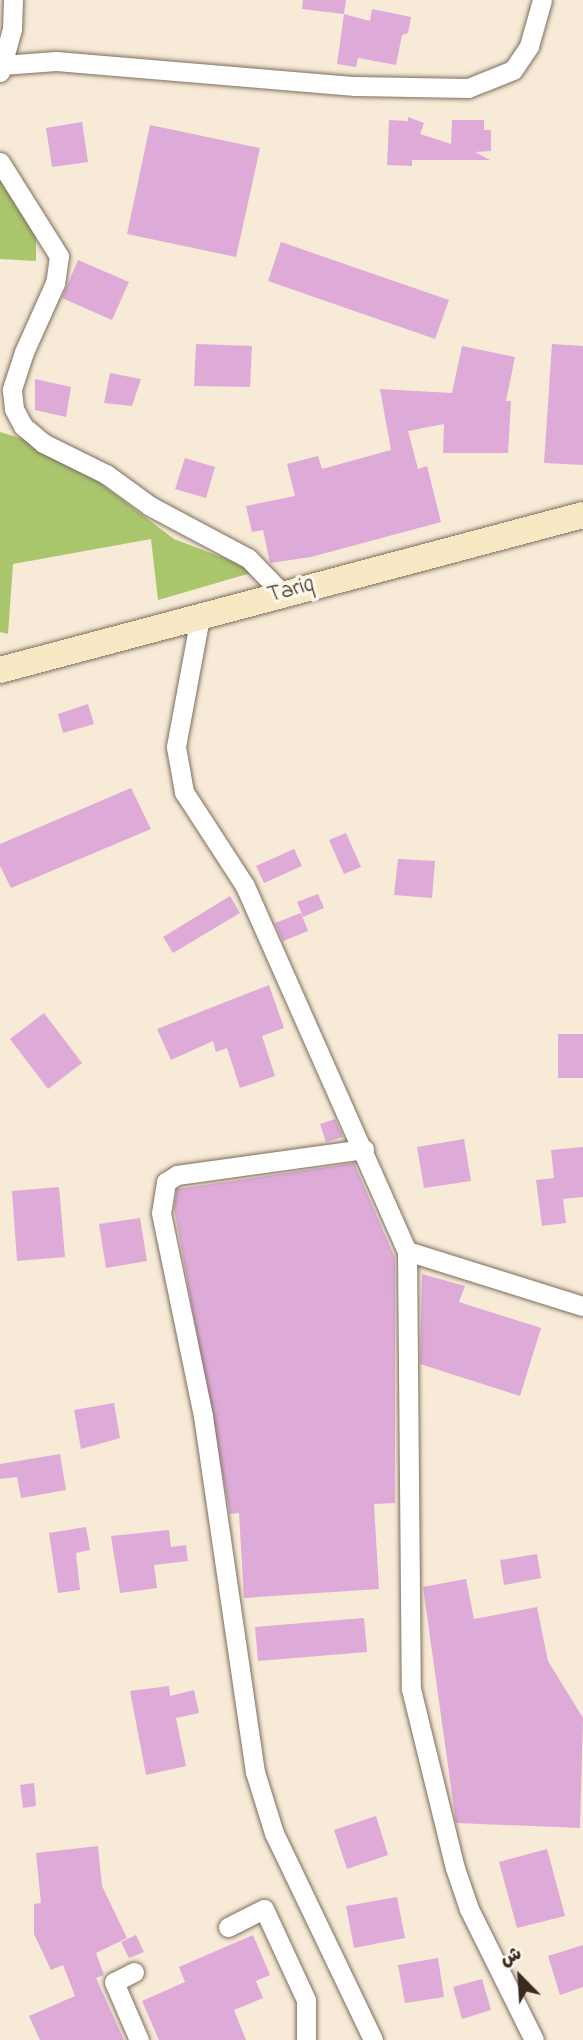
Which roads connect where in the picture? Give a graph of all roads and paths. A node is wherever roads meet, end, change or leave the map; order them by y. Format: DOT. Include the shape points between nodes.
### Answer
graph roads {
  1 [pos="13,0"];
  2 [pos="542,0"];
  3 [pos="1,69"];
  4 [pos="0,162"];
  5 [pos="583,515"];
  6 [pos="282,593"];
  7 [pos="200,617"];
  8 [pos="0,670"];
  9 [pos="364,1149"];
  10 [pos="407,1251"];
  11 [pos="583,1306"];
  12 [pos="228,1927"];
  13 [pos="134,1972"];
  14 [pos="139,2040"];
  15 [pos="306,2040"];
  16 [pos="373,2040"];
  17 [pos="534,2040"];
  1 -- 3 [label="street" via="12,29"];
  2 -- 3 [label="street" via="529,46 513,70 468,88 355,86 56,61"];
  4 -- 6 [label="street" via="59,256 55,283 32,330 12,390 14,409 23,426 43,443 106,474 150,506 248,558"];
  5 -- 6 [label="main road, Tariq"];
  6 -- 7 [label="main road, Tariq"];
  7 -- 8 [label="main road, Tariq"];
  7 -- 9 [label="street" via="176,747 184,792 245,886"];
  9 -- 10 [label="street"];
  9 -- 16 [label="street" via="177,1175 166,1182 161,1213 214,1476 255,1772 274,1833"];
  10 -- 11 [label="street"];
  10 -- 17 [label="street" via="413,1702 469,1909"];
  12 -- 15 [label="street" via="264,1909 306,2000"];
  13 -- 14 [label="street" via="114,1982"];
}
